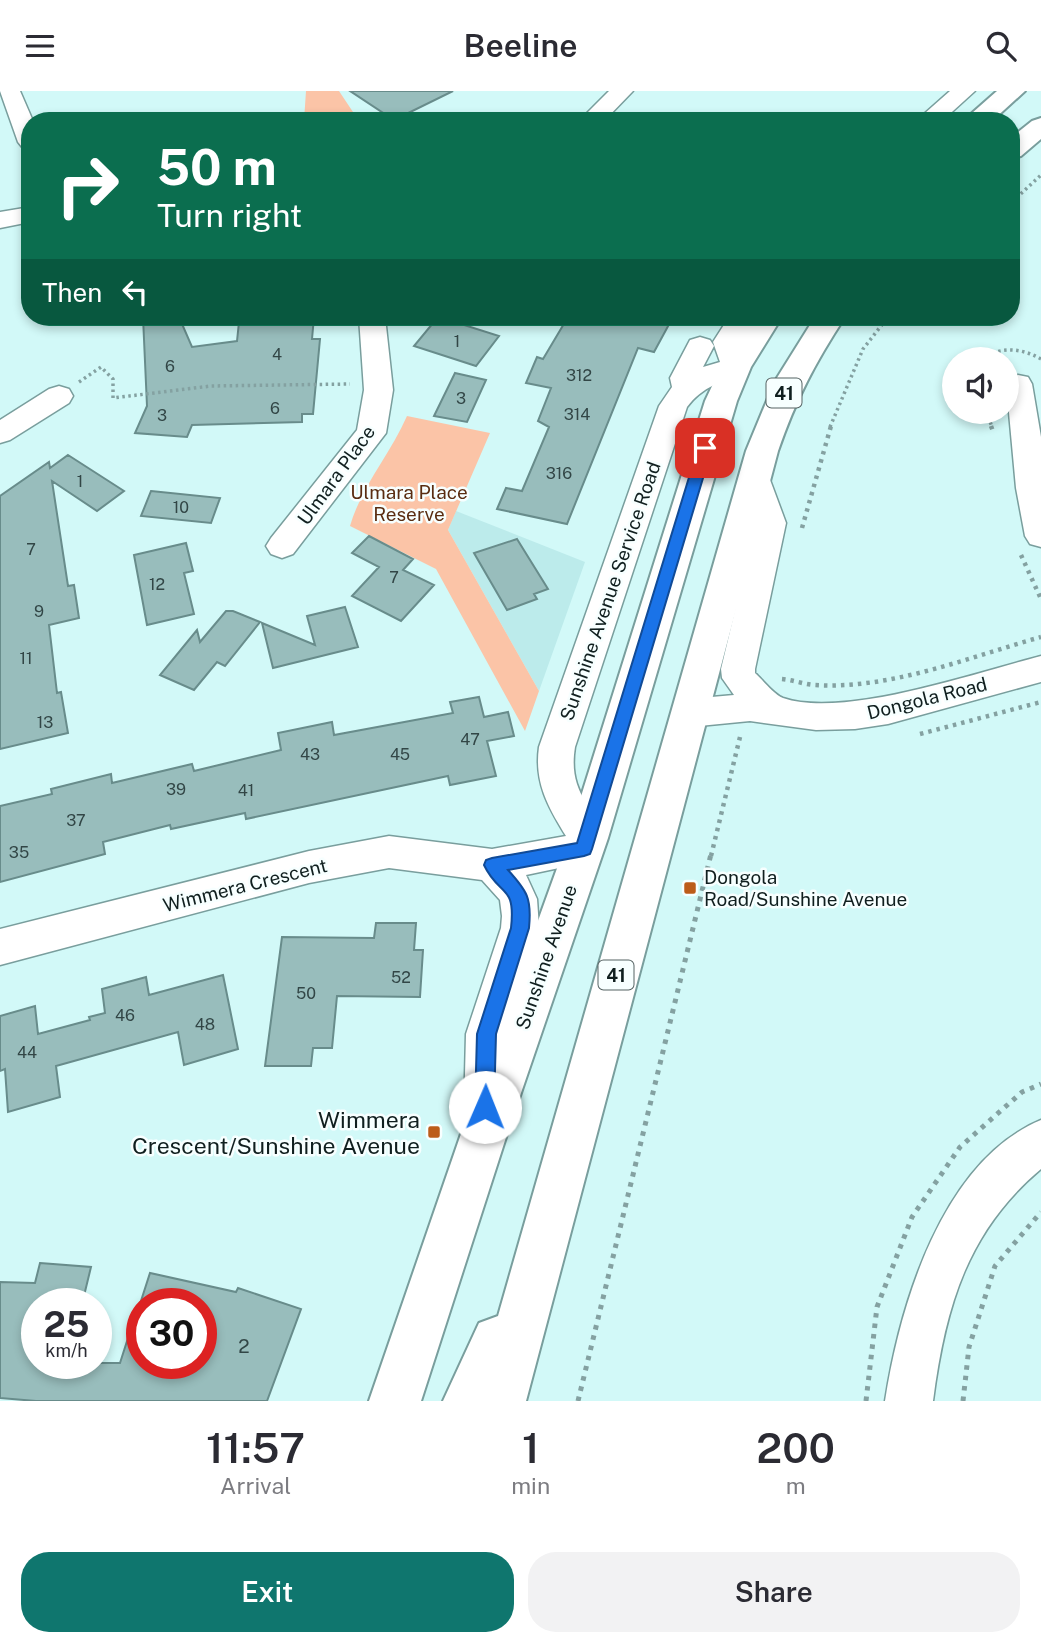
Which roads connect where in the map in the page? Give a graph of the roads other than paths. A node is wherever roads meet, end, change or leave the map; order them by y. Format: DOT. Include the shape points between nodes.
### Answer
graph roads {
  1 [pos="9,91"];
  2 [pos="622,91"];
  3 [pos="964,91"];
  4 [pos="1006,94"];
  5 [pos="600,112"];
  6 [pos="938,112"];
  7 [pos="986,112"];
  8 [pos="21,120"];
  9 [pos="1041,126"];
  10 [pos="1020,143"];
  11 [pos="21,216"];
  12 [pos="0,220"];
  13 [pos="373,326"];
  14 [pos="737,326"];
  15 [pos="761,326"];
  16 [pos="824,326"];
  17 [pos="700,346"];
  18 [pos="736,367"];
  19 [pos="687,387"];
  20 [pos="1019,390"];
  21 [pos="59,396"];
  22 [pos="0,433"];
  23 [pos="705,448"];
  24 [pos="759,464"];
  25 [pos="1041,536"];
  26 [pos="282,547"];
  27 [pos="1041,669"];
  28 [pos="758,696"];
  29 [pos="690,713"];
  30 [pos="586,843"];
  31 [pos="492,865"];
  32 [pos="0,947"];
  33 [pos="485,1131"];
  34 [pos="1041,1141"];
  35 [pos="545,1238"];
  36 [pos="395,1401"];
  37 [pos="469,1401"];
  38 [pos="500,1401"];
  39 [pos="909,1401"];
  1 -- 8 [label="street"];
  2 -- 5 [label="street"];
  3 -- 6 [label="street"];
  4 -- 7 [label="main road"];
  9 -- 10 [label="main road"];
  11 -- 12 [label="street"];
  13 -- 26 [label="street, Ulmara Place" via="379,412 371,433"];
  14 -- 18 [label="street" via="727,342"];
  15 -- 18 [label="main road, Sunshine Avenue"];
  16 -- 24 [label="main road, 41" via="779,403"];
  17 -- 19 [label="street, Sunshine Avenue Service Road" via="684,378"];
  18 -- 19 [label="street" via="704,376"];
  18 -- 23 [label="main road, Sunshine Avenue"];
  19 -- 30 [label="street, Sunshine Avenue Service Road" via="673,406 554,759 557,788"];
  20 -- 25 [label="street"];
  21 -- 22 [label="street"];
  23 -- 24 [label="main road"];
  23 -- 30 [label="main road, Sunshine Avenue"];
  24 -- 28 [label="street" via="771,523 739,656 739,678"];
  24 -- 29 [label="main road, 41"];
  27 -- 28 [label="street, Dongola Road" via="866,714 816,716"];
  28 -- 29 [label="street, Dongola Road"];
  29 -- 35 [label="main road, 41"];
  30 -- 31 [label="street, Wimmera Crescent"];
  30 -- 33 [label="main road, Sunshine Avenue"];
  31 -- 32 [label="street, Wimmera Crescent" via="388,852 309,867"];
  31 -- 33 [label="street" via="519,894 522,909 486,1034"];
  33 -- 36 [label="main road, Sunshine Avenue"];
  34 -- 39 [label="street" via="987,1191 964,1224 926,1308"];
  35 -- 37 [label="main road"];
  35 -- 38 [label="main road, 41"];
}
